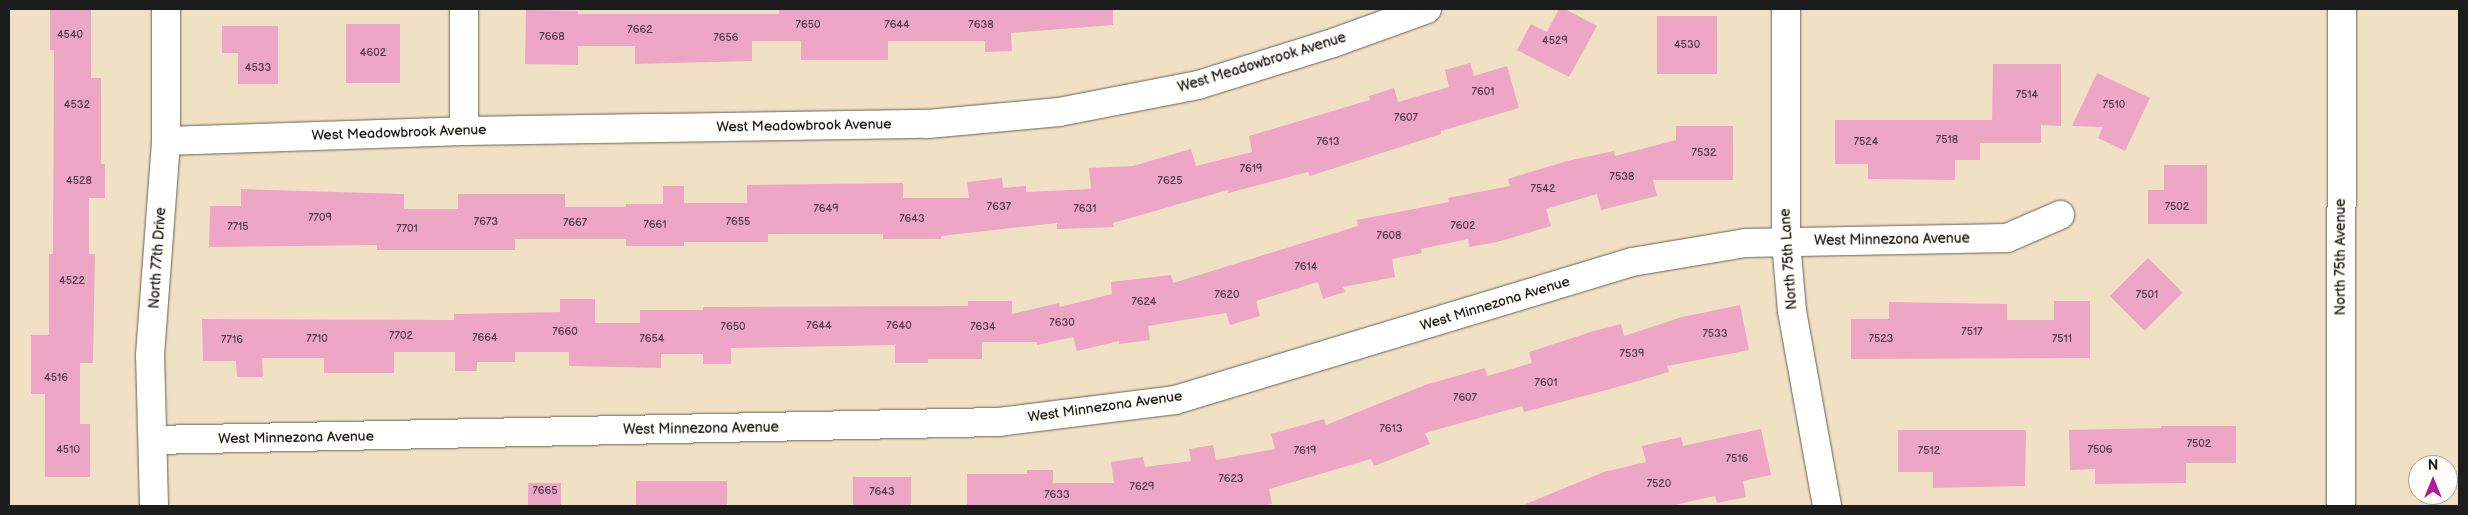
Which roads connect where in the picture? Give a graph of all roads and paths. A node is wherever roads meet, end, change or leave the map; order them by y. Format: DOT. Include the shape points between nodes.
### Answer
graph roads {
  1 [pos="166,9"];
  2 [pos="464,9"];
  3 [pos="1427,9"];
  4 [pos="1786,9"];
  5 [pos="2342,9"];
  6 [pos="464,131"];
  7 [pos="166,141"];
  8 [pos="2060,215"];
  9 [pos="1786,242"];
  10 [pos="153,440"];
  11 [pos="154,506"];
  12 [pos="1827,506"];
  13 [pos="2341,506"];
  1 -- 7 [label="street, North 77th Drive"];
  2 -- 6 [label="street"];
  3 -- 6 [label="street, West Meadowbrook Avenue" via="1333,43 1198,85 1059,112 928,124"];
  4 -- 9 [label="street, North 75th Lane"];
  5 -- 13 [label="street, North 75th Avenue"];
  6 -- 7 [label="street, West Meadowbrook Avenue"];
  7 -- 10 [label="street, North 77th Drive" via="150,355"];
  8 -- 9 [label="street, West Minnezona Avenue" via="2007,238"];
  9 -- 10 [label="street, West Minnezona Avenue" via="1745,243 1632,262 1175,400 999,422"];
  9 -- 12 [label="street, North 75th Lane" via="1792,311"];
  10 -- 11 [label="street, North 77th Drive"];
}
